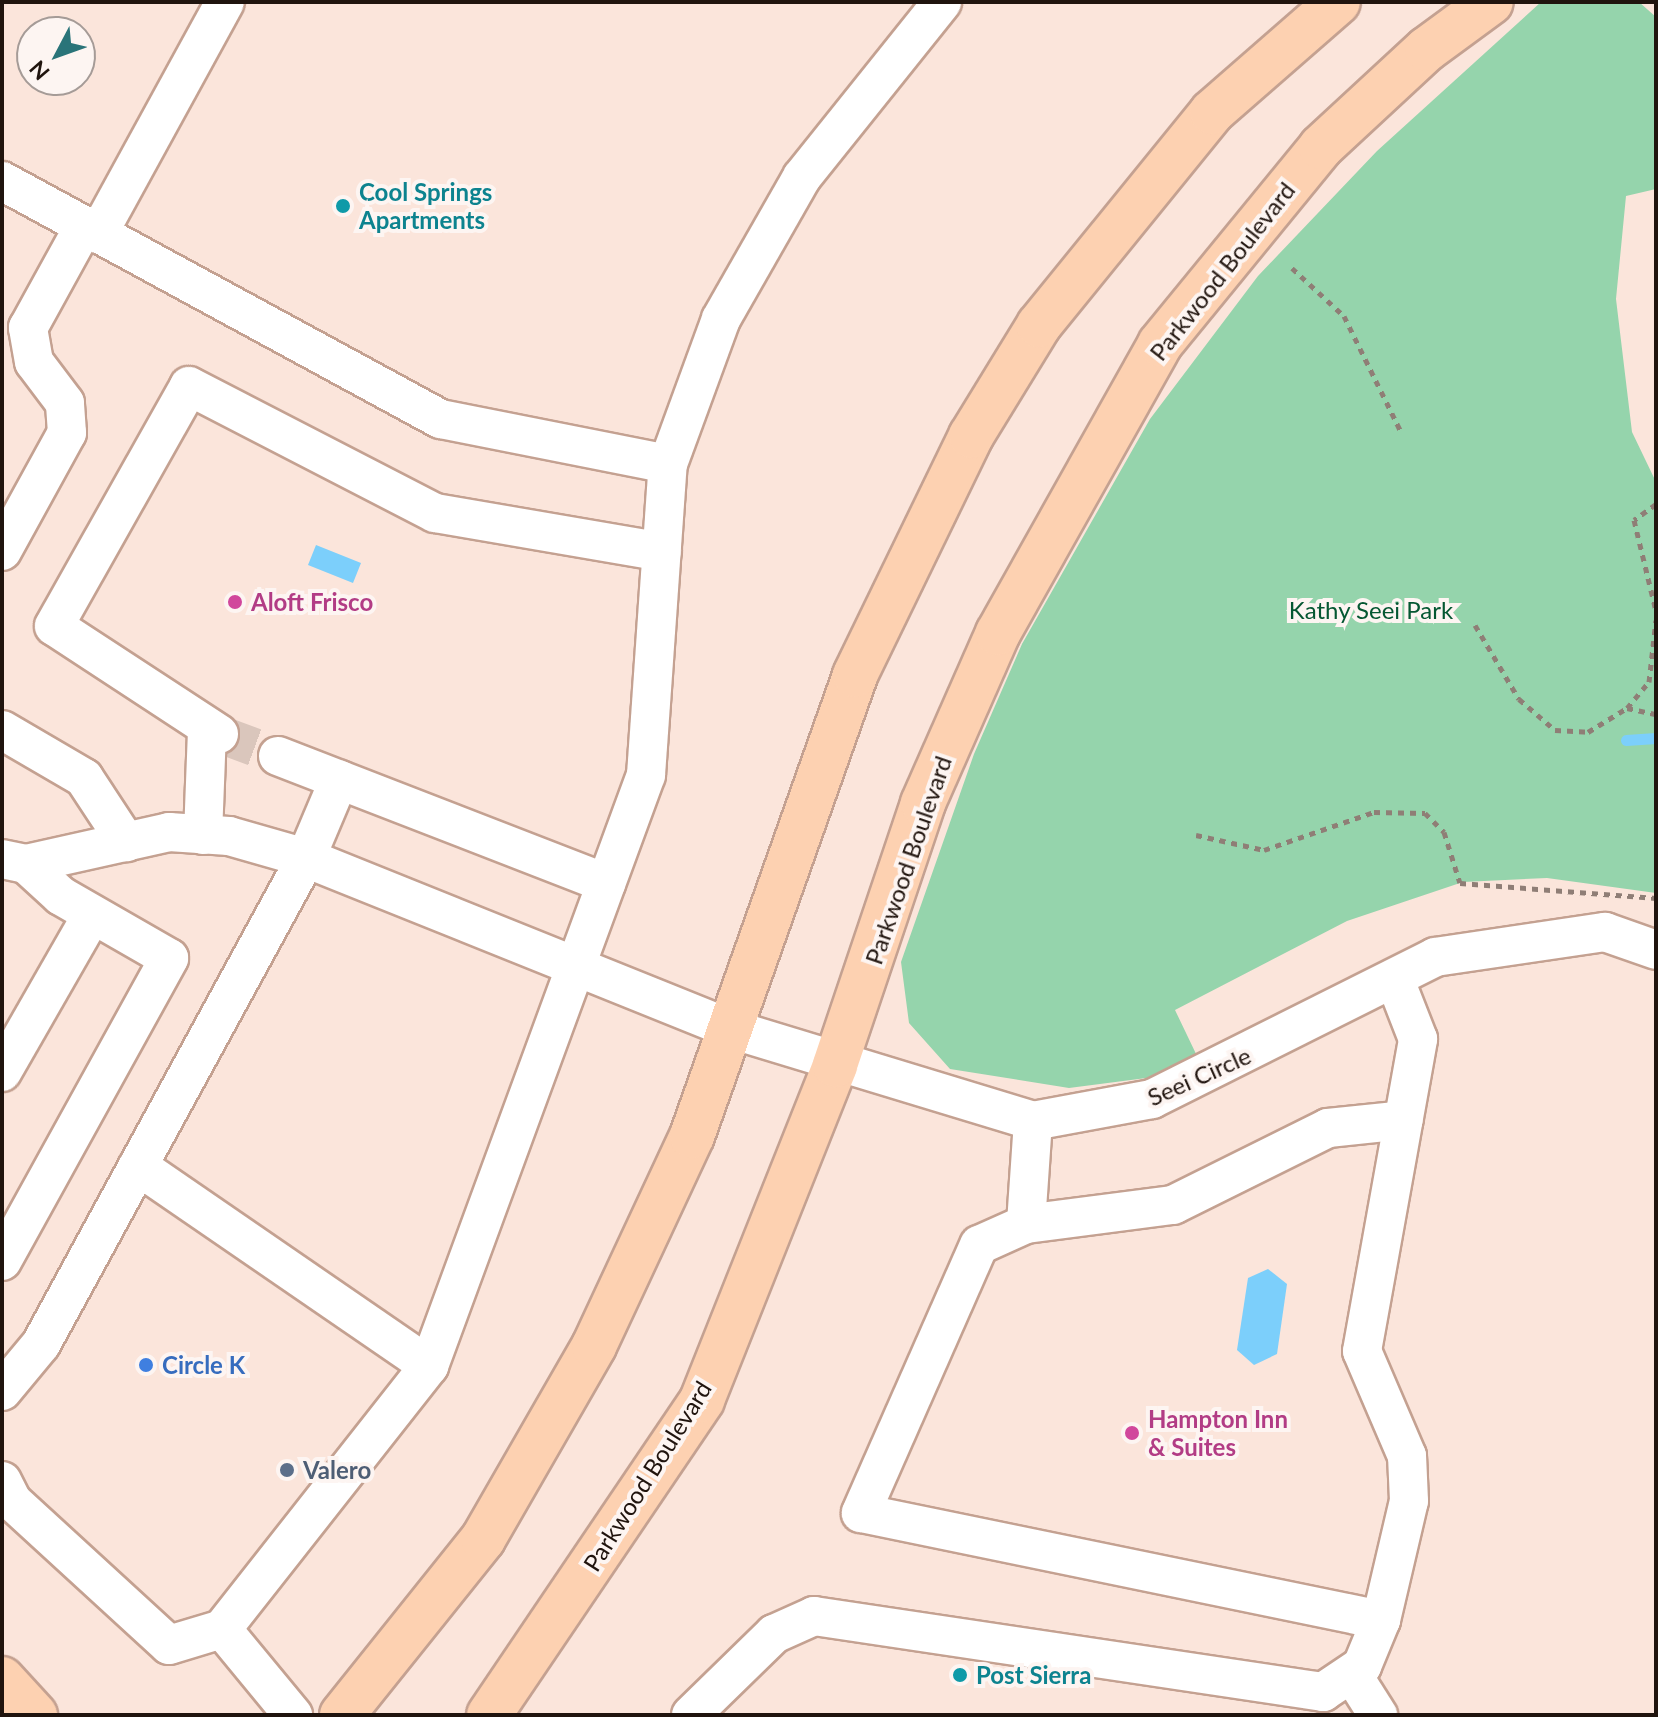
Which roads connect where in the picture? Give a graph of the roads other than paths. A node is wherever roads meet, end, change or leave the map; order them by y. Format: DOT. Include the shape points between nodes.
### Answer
graph roads {
  1 [pos="225,2"];
  2 [pos="942,2"];
  3 [pos="1338,2"];
  4 [pos="1491,2"];
  5 [pos="2,181"];
  6 [pos="91,230"];
  7 [pos="668,464"];
  8 [pos="2,551"];
  9 [pos="662,552"];
  10 [pos="2,730"];
  11 [pos="278,756"];
  12 [pos="339,780"];
  13 [pos="203,835"];
  14 [pos="126,842"];
  15 [pos="306,858"];
  16 [pos="14,862"];
  17 [pos="606,883"];
  18 [pos="92,915"];
  19 [pos="1656,950"];
  20 [pos="577,965"];
  21 [pos="1395,980"];
  22 [pos="731,1029"];
  23 [pos="835,1065"];
  24 [pos="2,1072"];
  25 [pos="1404,1120"];
  26 [pos="1033,1121"];
  27 [pos="138,1166"];
  28 [pos="1026,1224"];
  29 [pos="2,1261"];
  30 [pos="429,1366"];
  31 [pos="2,1391"];
  32 [pos="2,1481"];
  33 [pos="1381,1620"];
  34 [pos="222,1629"];
  35 [pos="1352,1674"];
  36 [pos="2,1679"];
  37 [pos="35,1715"];
  38 [pos="293,1715"];
  39 [pos="342,1715"];
  40 [pos="489,1715"];
  41 [pos="691,1715"];
  42 [pos="1378,1715"];
  1 -- 6 [label="street"];
  2 -- 7 [label="street" via="802,177 721,319"];
  3 -- 22 [label="main road" via="1212,112 1039,325 971,436 855,675"];
  4 -- 23 [label="main road, Parkwood Boulevard" via="1427,49 1321,147 1160,344 991,647 923,803"];
  5 -- 6 [label="street"];
  6 -- 7 [label="street" via="441,419"];
  6 -- 8 [label="street" via="28,328 34,362 65,403 67,433"];
  7 -- 9 [label="street"];
  9 -- 13 [label="street" via="435,513 189,386 54,626 213,731"];
  9 -- 17 [label="street" via="646,775"];
  10 -- 14 [label="street" via="84,778"];
  11 -- 12 [label="street"];
  12 -- 15 [label="street"];
  12 -- 17 [label="street"];
  13 -- 14 [label="street, Seei Circle" via="169,832"];
  13 -- 15 [label="street, Seei Circle"];
  14 -- 16 [label="street, Seei Circle"];
  15 -- 20 [label="street, Seei Circle"];
  15 -- 27 [label="street"];
  16 -- 18 [label="street"];
  17 -- 20 [label="street"];
  18 -- 24 [label="street"];
  18 -- 29 [label="street" via="169,958"];
  19 -- 21 [label="street, Seei Circle" via="1605,932 1435,957"];
  20 -- 22 [label="street, Seei Circle"];
  20 -- 30 [label="street"];
  21 -- 25 [label="street" via="1418,1039"];
  21 -- 26 [label="street, Seei Circle" via="1152,1099"];
  22 -- 23 [label="street, Seei Circle"];
  22 -- 39 [label="main road" via="692,1136 586,1360 483,1539"];
  23 -- 26 [label="street, Seei Circle"];
  23 -- 40 [label="main road, Parkwood Boulevard" via="702,1400"];
  25 -- 28 [label="street" via="1328,1128 1173,1205"];
  25 -- 33 [label="street" via="1362,1351 1407,1456 1416,1500"];
  26 -- 28 [label="street"];
  27 -- 30 [label="street"];
  27 -- 31 [label="street" via="41,1344"];
  28 -- 33 [label="street" via="979,1245 861,1513"];
  30 -- 34 [label="street"];
  32 -- 34 [label="street" via="12,1501 169,1645"];
  33 -- 35 [label="street" via="1370,1656"];
  34 -- 38 [label="street"];
  35 -- 41 [label="street" via="1309,1691 814,1616 774,1634"];
  35 -- 42 [label="street"];
  36 -- 37 [label="main road"];
}
